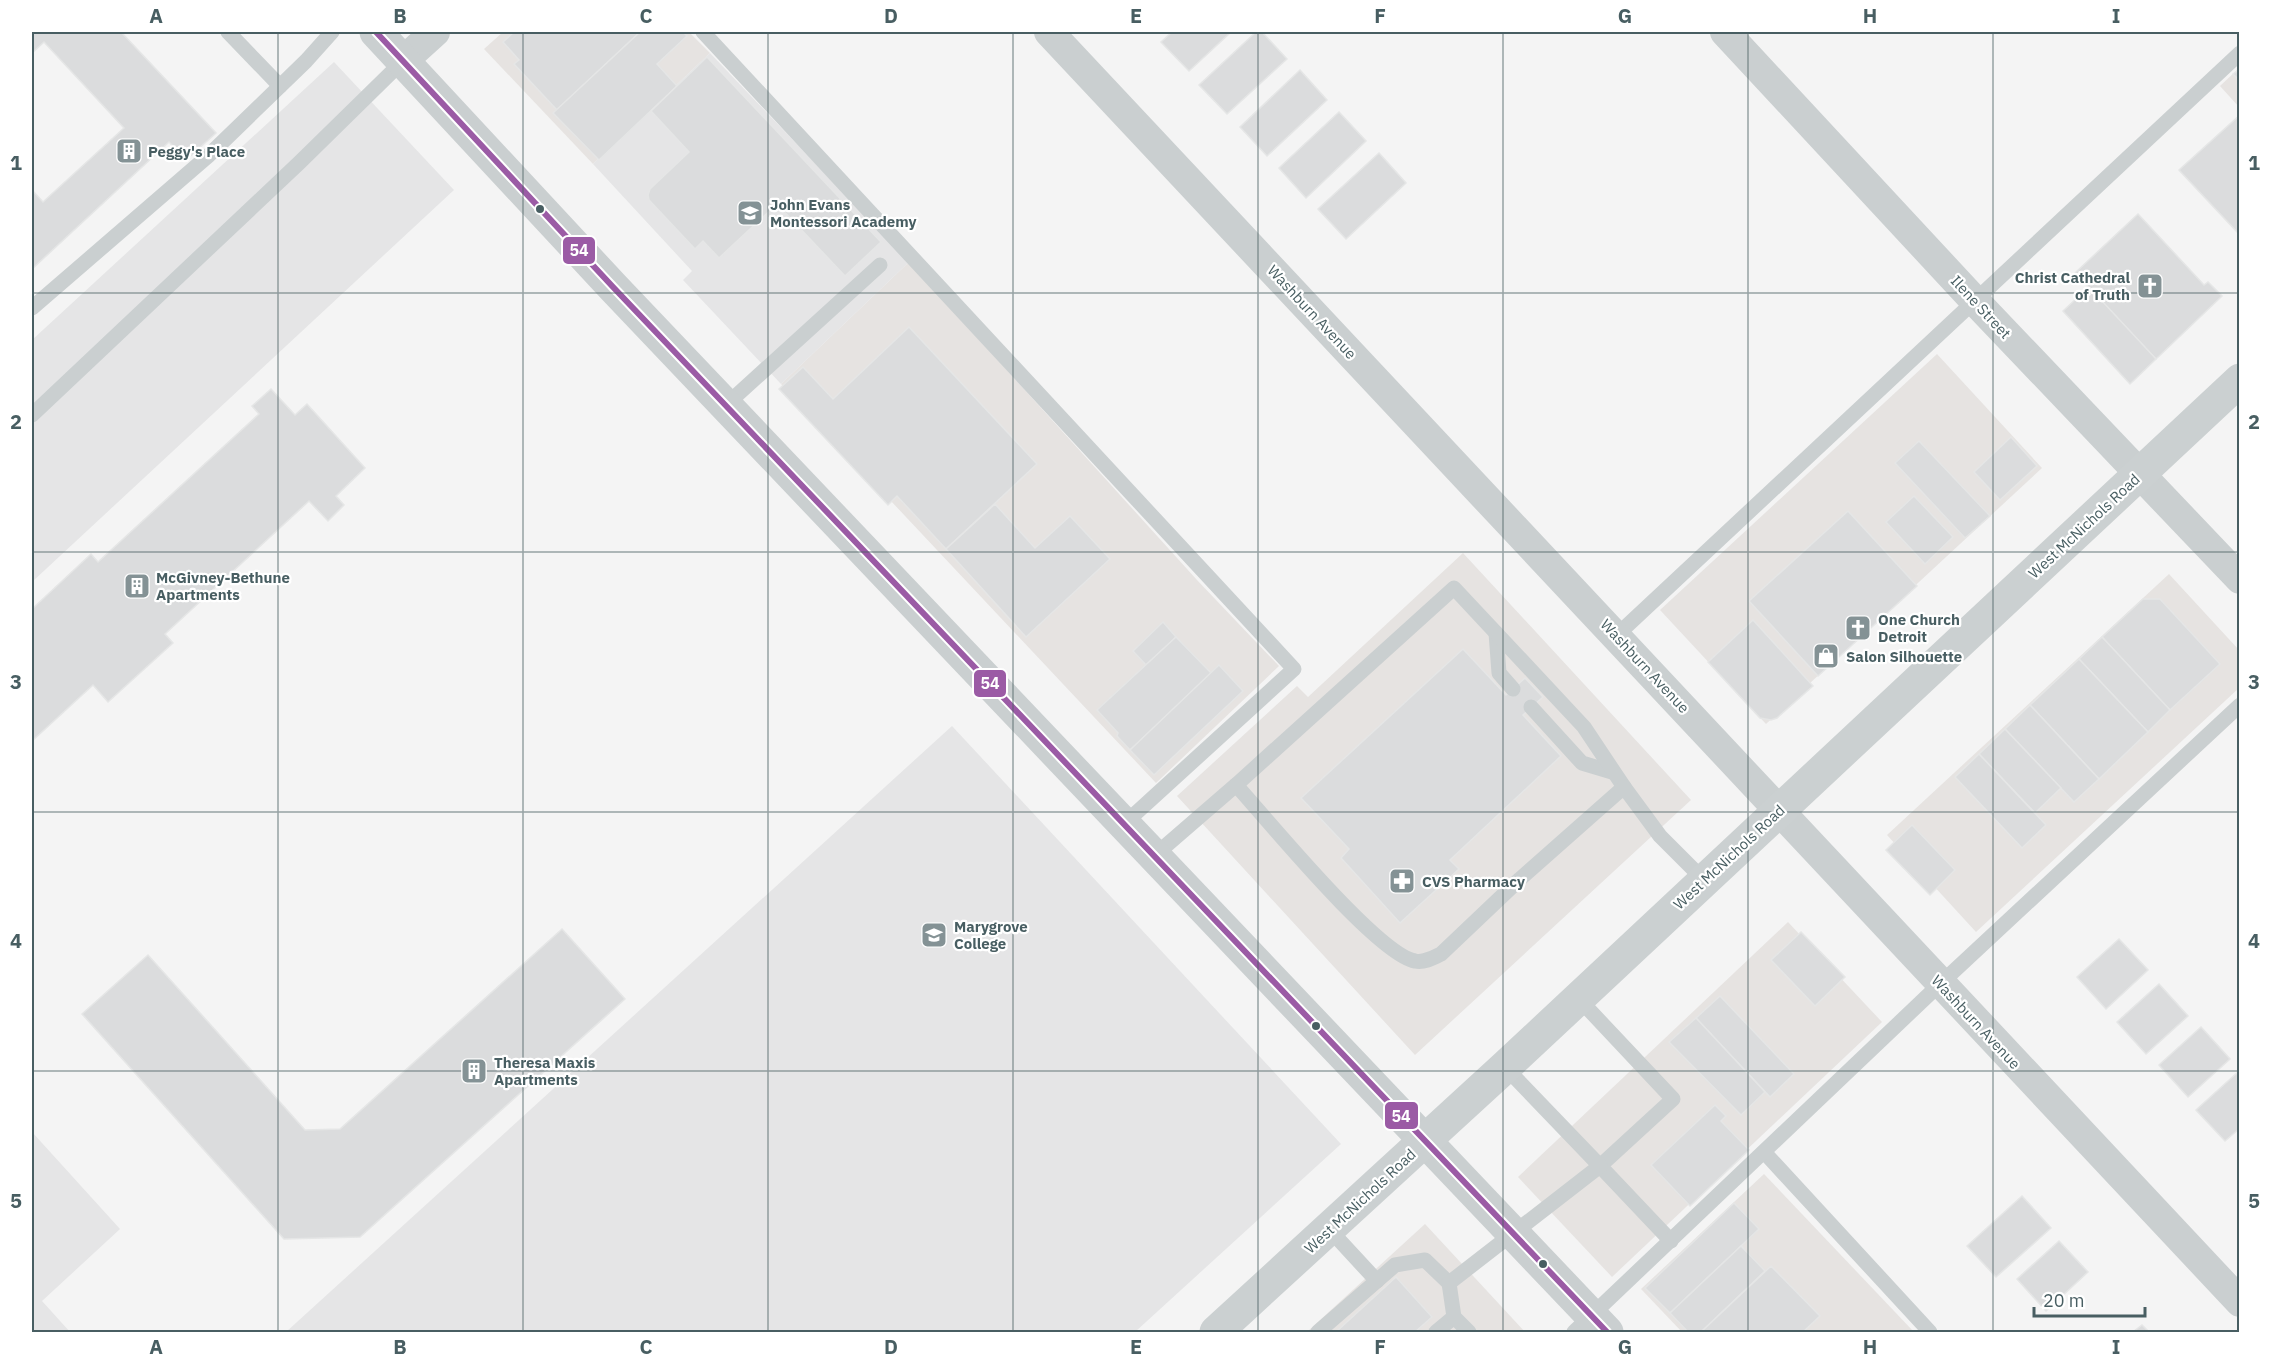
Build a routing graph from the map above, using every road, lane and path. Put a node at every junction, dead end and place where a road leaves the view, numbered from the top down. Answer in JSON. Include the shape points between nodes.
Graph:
{"nodes":[{"id":1,"x":228,"y":32,"type":"edge"},
{"id":2,"x":332,"y":32,"type":"edge"},
{"id":3,"x":376,"y":32,"type":"edge"},
{"id":4,"x":435,"y":32,"type":"edge"},
{"id":5,"x":703,"y":32,"type":"edge"},
{"id":6,"x":1049,"y":32,"type":"edge"},
{"id":7,"x":1725,"y":32,"type":"edge"},
{"id":8,"x":2240,"y":53,"type":"edge"},
{"id":9,"x":403,"y":61,"type":"junction"},
{"id":10,"x":280,"y":86,"type":"junction"},
{"id":11,"x":880,"y":265,"type":"dead end"},
{"id":12,"x":1974,"y":300,"type":"junction"},
{"id":13,"x":32,"y":308,"type":"edge"},
{"id":14,"x":2240,"y":380,"type":"edge"},
{"id":15,"x":726,"y":405,"type":"junction"},
{"id":16,"x":32,"y":415,"type":"edge"},
{"id":17,"x":2139,"y":475,"type":"junction"},
{"id":18,"x":2240,"y":579,"type":"edge"},
{"id":19,"x":1496,"y":633,"type":"junction"},
{"id":20,"x":1616,"y":636,"type":"junction"},
{"id":21,"x":1513,"y":689,"type":"dead end"},
{"id":22,"x":2240,"y":705,"type":"edge"},
{"id":23,"x":1531,"y":708,"type":"dead end"},
{"id":24,"x":1612,"y":772,"type":"junction"},
{"id":25,"x":1236,"y":784,"type":"junction"},
{"id":26,"x":1624,"y":787,"type":"junction"},
{"id":27,"x":1779,"y":810,"type":"junction"},
{"id":28,"x":1124,"y":824,"type":"junction"},
{"id":29,"x":1154,"y":856,"type":"junction"},
{"id":30,"x":1704,"y":880,"type":"junction"},
{"id":31,"x":1940,"y":984,"type":"junction"},
{"id":32,"x":1578,"y":998,"type":"junction"},
{"id":33,"x":1505,"y":1067,"type":"junction"},
{"id":34,"x":1425,"y":1141,"type":"junction"},
{"id":35,"x":1764,"y":1152,"type":"junction"},
{"id":36,"x":1600,"y":1166,"type":"junction"},
{"id":37,"x":1329,"y":1229,"type":"junction"},
{"id":38,"x":1514,"y":1234,"type":"junction"},
{"id":39,"x":1671,"y":1242,"type":"junction"},
{"id":40,"x":1449,"y":1282,"type":"junction"},
{"id":41,"x":1375,"y":1287,"type":"junction"},
{"id":42,"x":2240,"y":1302,"type":"edge"},
{"id":43,"x":1454,"y":1317,"type":"junction"},
{"id":44,"x":1591,"y":1327,"type":"edge"},
{"id":45,"x":1216,"y":1332,"type":"edge"},
{"id":46,"x":1318,"y":1332,"type":"edge"},
{"id":47,"x":1436,"y":1332,"type":"edge"},
{"id":48,"x":1469,"y":1332,"type":"edge"},
{"id":49,"x":1930,"y":1332,"type":"edge"}],
"edges":[{"from":1,"to":10,"type":"lane"},
{"from":2,"to":10,"type":"lane"},
{"from":3,"to":9,"type":"street"},
{"from":4,"to":9,"type":"street"},
{"from":5,"to":28,"type":"lane","via":[[1293,669]]},
{"from":6,"to":20,"type":"street","name":"Washburn Avenue"},
{"from":7,"to":12,"type":"street","name":"Ilene Street"},
{"from":8,"to":12,"type":"lane"},
{"from":9,"to":15,"type":"street"},
{"from":9,"to":16,"type":"lane"},
{"from":10,"to":13,"type":"lane","via":[[208,156]]},
{"from":11,"to":15,"type":"lane"},
{"from":12,"to":17,"type":"street","name":"Ilene Street"},
{"from":12,"to":20,"type":"lane"},
{"from":14,"to":17,"type":"main road","name":"West McNichols Road"},
{"from":15,"to":28,"type":"street"},
{"from":17,"to":18,"type":"street","name":"Ilene Street"},
{"from":17,"to":27,"type":"main road","name":"West McNichols Road"},
{"from":19,"to":21,"type":"lane","via":[[1499,673]]},
{"from":19,"to":24,"type":"lane","via":[[1584,728]]},
{"from":19,"to":25,"type":"lane","via":[[1454,588]]},
{"from":20,"to":27,"type":"street","name":"Washburn Avenue"},
{"from":22,"to":31,"type":"lane"},
{"from":23,"to":24,"type":"lane","via":[[1582,763]]},
{"from":24,"to":26,"type":"lane"},
{"from":25,"to":26,"type":"lane","via":[[1355,917],[1394,950],[1415,961],[1441,954]]},
{"from":25,"to":29,"type":"lane"},
{"from":26,"to":30,"type":"lane","via":[[1660,836]]},
{"from":27,"to":30,"type":"main road","name":"West McNichols Road"},
{"from":27,"to":31,"type":"street","name":"Washburn Avenue"},
{"from":28,"to":29,"type":"street"},
{"from":29,"to":34,"type":"street"},
{"from":30,"to":32,"type":"main road","name":"West McNichols Road"},
{"from":31,"to":35,"type":"lane"},
{"from":31,"to":42,"type":"street","name":"Washburn Avenue"},
{"from":32,"to":33,"type":"main road","name":"West McNichols Road"},
{"from":32,"to":36,"type":"lane","via":[[1673,1099]]},
{"from":33,"to":34,"type":"main road","name":"West McNichols Road"},
{"from":33,"to":36,"type":"lane"},
{"from":34,"to":37,"type":"main road","name":"West McNichols Road"},
{"from":34,"to":38,"type":"street"},
{"from":35,"to":39,"type":"lane"},
{"from":35,"to":49,"type":"lane"},
{"from":36,"to":38,"type":"lane"},
{"from":36,"to":39,"type":"lane"},
{"from":37,"to":41,"type":"lane"},
{"from":37,"to":45,"type":"main road","name":"West McNichols Road"},
{"from":38,"to":40,"type":"lane"},
{"from":38,"to":44,"type":"street"},
{"from":39,"to":44,"type":"lane"},
{"from":40,"to":41,"type":"lane","via":[[1425,1260],[1395,1265]]},
{"from":40,"to":43,"type":"lane"},
{"from":41,"to":46,"type":"lane","via":[[1340,1321]]},
{"from":43,"to":47,"type":"lane"},
{"from":43,"to":48,"type":"lane"}]}
